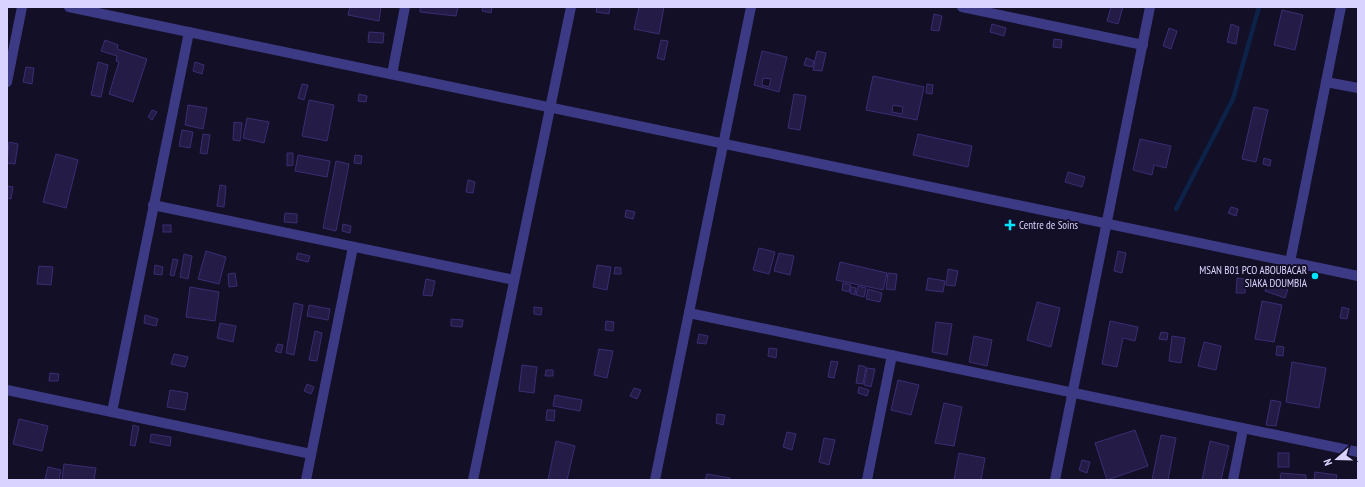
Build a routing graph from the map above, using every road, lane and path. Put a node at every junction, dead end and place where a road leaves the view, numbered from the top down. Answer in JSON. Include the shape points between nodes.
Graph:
{"nodes":[{"id":1,"x":22,"y":7,"type":"edge"},
{"id":2,"x":69,"y":7,"type":"edge"},
{"id":3,"x":405,"y":7,"type":"edge"},
{"id":4,"x":571,"y":7,"type":"edge"},
{"id":5,"x":751,"y":7,"type":"edge"},
{"id":6,"x":962,"y":7,"type":"edge"},
{"id":7,"x":1150,"y":7,"type":"edge"},
{"id":8,"x":1342,"y":7,"type":"edge"},
{"id":9,"x":189,"y":32,"type":"junction"},
{"id":10,"x":1143,"y":44,"type":"junction"},
{"id":11,"x":392,"y":74,"type":"junction"},
{"id":12,"x":7,"y":82,"type":"edge"},
{"id":13,"x":1326,"y":82,"type":"junction"},
{"id":14,"x":1358,"y":88,"type":"edge"},
{"id":15,"x":550,"y":107,"type":"junction"},
{"id":16,"x":723,"y":144,"type":"junction"},
{"id":17,"x":153,"y":205,"type":"junction"},
{"id":18,"x":1107,"y":224,"type":"junction"},
{"id":19,"x":353,"y":247,"type":"junction"},
{"id":20,"x":1290,"y":262,"type":"junction"},
{"id":21,"x":1358,"y":276,"type":"edge"},
{"id":22,"x":514,"y":280,"type":"junction"},
{"id":23,"x":689,"y":313,"type":"junction"},
{"id":24,"x":892,"y":355,"type":"junction"},
{"id":25,"x":7,"y":390,"type":"edge"},
{"id":26,"x":1073,"y":393,"type":"junction"},
{"id":27,"x":112,"y":412,"type":"junction"},
{"id":28,"x":1243,"y":428,"type":"junction"},
{"id":29,"x":1358,"y":452,"type":"edge"},
{"id":30,"x":311,"y":454,"type":"junction"},
{"id":31,"x":306,"y":480,"type":"edge"},
{"id":32,"x":473,"y":480,"type":"edge"},
{"id":33,"x":655,"y":480,"type":"edge"},
{"id":34,"x":867,"y":480,"type":"edge"},
{"id":35,"x":1055,"y":480,"type":"edge"},
{"id":36,"x":1233,"y":480,"type":"edge"}],
"edges":[{"from":1,"to":12,"type":"street"},
{"from":2,"to":9,"type":"street"},
{"from":3,"to":11,"type":"street"},
{"from":4,"to":15,"type":"street"},
{"from":5,"to":16,"type":"street"},
{"from":6,"to":10,"type":"street"},
{"from":7,"to":10,"type":"street"},
{"from":8,"to":13,"type":"street"},
{"from":9,"to":11,"type":"street"},
{"from":9,"to":17,"type":"street"},
{"from":10,"to":18,"type":"street"},
{"from":11,"to":15,"type":"street"},
{"from":13,"to":14,"type":"street"},
{"from":13,"to":20,"type":"street"},
{"from":15,"to":16,"type":"street"},
{"from":15,"to":22,"type":"street"},
{"from":16,"to":18,"type":"street"},
{"from":16,"to":23,"type":"street"},
{"from":17,"to":19,"type":"street"},
{"from":17,"to":27,"type":"street"},
{"from":18,"to":20,"type":"street"},
{"from":18,"to":26,"type":"street"},
{"from":19,"to":22,"type":"street"},
{"from":19,"to":30,"type":"street"},
{"from":20,"to":21,"type":"street"},
{"from":22,"to":32,"type":"street"},
{"from":23,"to":24,"type":"street"},
{"from":23,"to":33,"type":"street"},
{"from":24,"to":26,"type":"street"},
{"from":24,"to":34,"type":"street"},
{"from":25,"to":27,"type":"street"},
{"from":26,"to":28,"type":"street"},
{"from":26,"to":35,"type":"street"},
{"from":27,"to":30,"type":"street"},
{"from":28,"to":29,"type":"street"},
{"from":28,"to":36,"type":"street"},
{"from":30,"to":31,"type":"street"}]}
